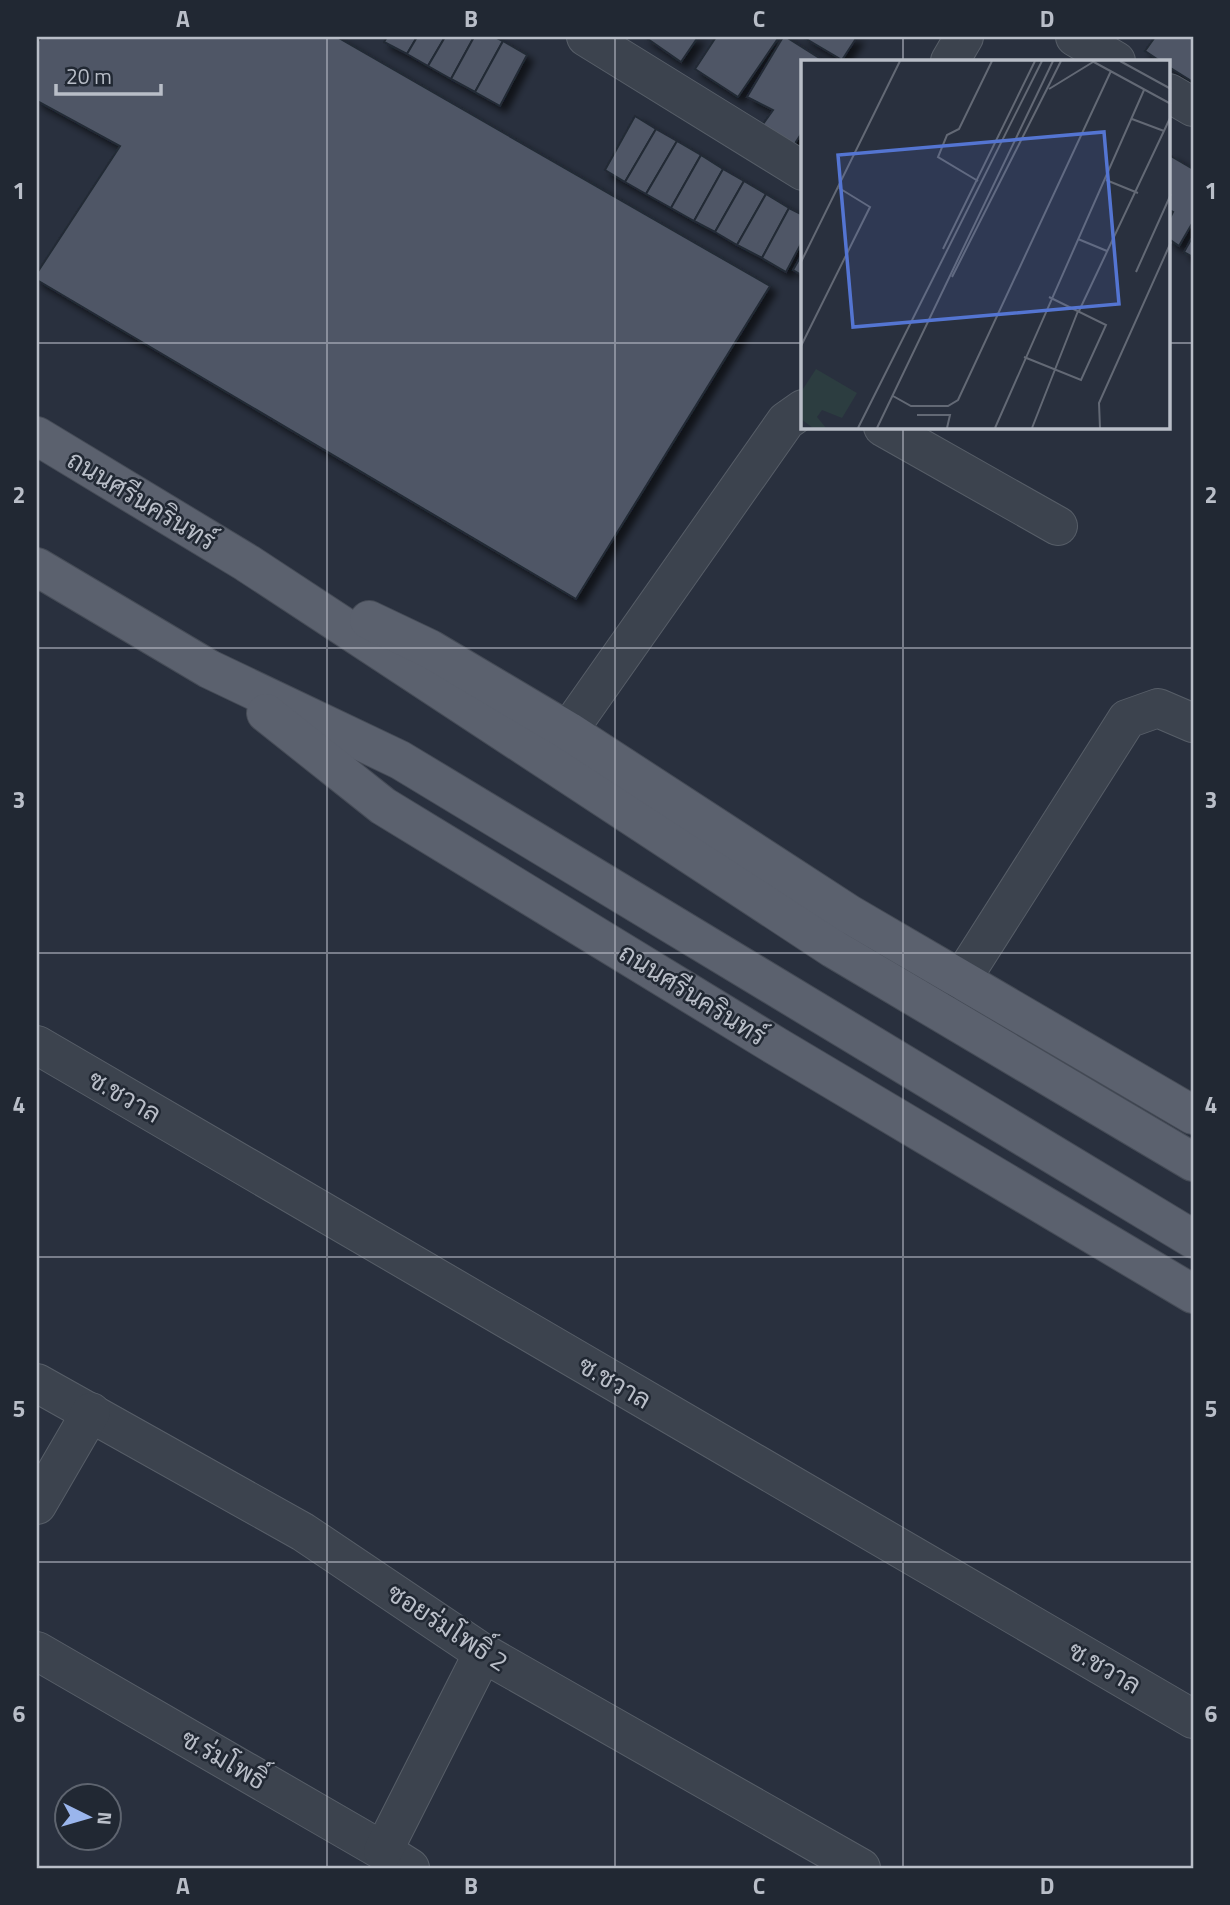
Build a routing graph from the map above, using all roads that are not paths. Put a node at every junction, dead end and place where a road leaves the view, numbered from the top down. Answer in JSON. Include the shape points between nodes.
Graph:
{"nodes":[{"id":1,"x":586,"y":37,"type":"edge"},
{"id":2,"x":964,"y":37,"type":"edge"},
{"id":3,"x":1075,"y":37,"type":"edge"},
{"id":4,"x":951,"y":60,"type":"edge"},
{"id":5,"x":1114,"y":60,"type":"edge"},
{"id":6,"x":1170,"y":94,"type":"edge"},
{"id":7,"x":1193,"y":107,"type":"edge"},
{"id":8,"x":801,"y":170,"type":"edge"},
{"id":9,"x":801,"y":410,"type":"edge"},
{"id":10,"x":887,"y":429,"type":"edge"},
{"id":11,"x":37,"y":436,"type":"edge"},
{"id":12,"x":1058,"y":526,"type":"dead end"},
{"id":13,"x":247,"y":563,"type":"junction"},
{"id":14,"x":37,"y":567,"type":"edge"},
{"id":15,"x":209,"y":669,"type":"junction"},
{"id":16,"x":1193,"y":723,"type":"edge"},
{"id":17,"x":568,"y":730,"type":"junction"},
{"id":18,"x":961,"y":980,"type":"junction"},
{"id":19,"x":37,"y":1045,"type":"edge"},
{"id":20,"x":1193,"y":1115,"type":"edge"},
{"id":21,"x":1193,"y":1162,"type":"edge"},
{"id":22,"x":1193,"y":1239,"type":"edge"},
{"id":23,"x":1193,"y":1294,"type":"edge"},
{"id":24,"x":37,"y":1383,"type":"edge"},
{"id":25,"x":91,"y":1412,"type":"junction"},
{"id":26,"x":37,"y":1505,"type":"edge"},
{"id":27,"x":37,"y":1651,"type":"edge"},
{"id":28,"x":483,"y":1653,"type":"junction"},
{"id":29,"x":1193,"y":1718,"type":"edge"},
{"id":30,"x":396,"y":1860,"type":"edge"},
{"id":31,"x":861,"y":1868,"type":"edge"}],
"edges":[{"from":1,"to":8,"type":"street"},
{"from":2,"to":4,"type":"street"},
{"from":3,"to":5,"type":"street"},
{"from":6,"to":7,"type":"street"},
{"from":9,"to":17,"type":"street","via":[[786,421]]},
{"from":10,"to":12,"type":"street"},
{"from":11,"to":13,"type":"main road","name":"ถนนศรีนครินทร์"},
{"from":13,"to":17,"type":"main road","name":"ถนนศรีนครินทร์","via":[[430,649]]},
{"from":13,"to":21,"type":"main road","name":"ถนนศรีนครินทร์","via":[[834,949]]},
{"from":14,"to":15,"type":"main road","name":"ถนนศรีนครินทร์"},
{"from":15,"to":22,"type":"main road","name":"ถนนศรีนครินทร์","via":[[400,760]]},
{"from":15,"to":23,"type":"main road","name":"ถนนศรีนครินทร์","via":[[383,806]]},
{"from":16,"to":18,"type":"street","via":[[1158,708],[1127,719]]},
{"from":17,"to":18,"type":"main road","name":"ถนนศรีนครินทร์","via":[[849,914]]},
{"from":18,"to":20,"type":"main road","name":"ถนนศรีนครินทร์"},
{"from":19,"to":29,"type":"street","name":"ซ.ชวาล"},
{"from":24,"to":25,"type":"street","name":"ซอยร่มโพธิ์ 2"},
{"from":25,"to":26,"type":"street"},
{"from":25,"to":28,"type":"street","name":"ซอยร่มโพธิ์ 2","via":[[303,1532]]},
{"from":27,"to":30,"type":"street","name":"ซ.ร่มโพธิ์"},
{"from":28,"to":30,"type":"street"},
{"from":28,"to":31,"type":"street","name":"ซอยร่มโพธิ์ 2"}]}
